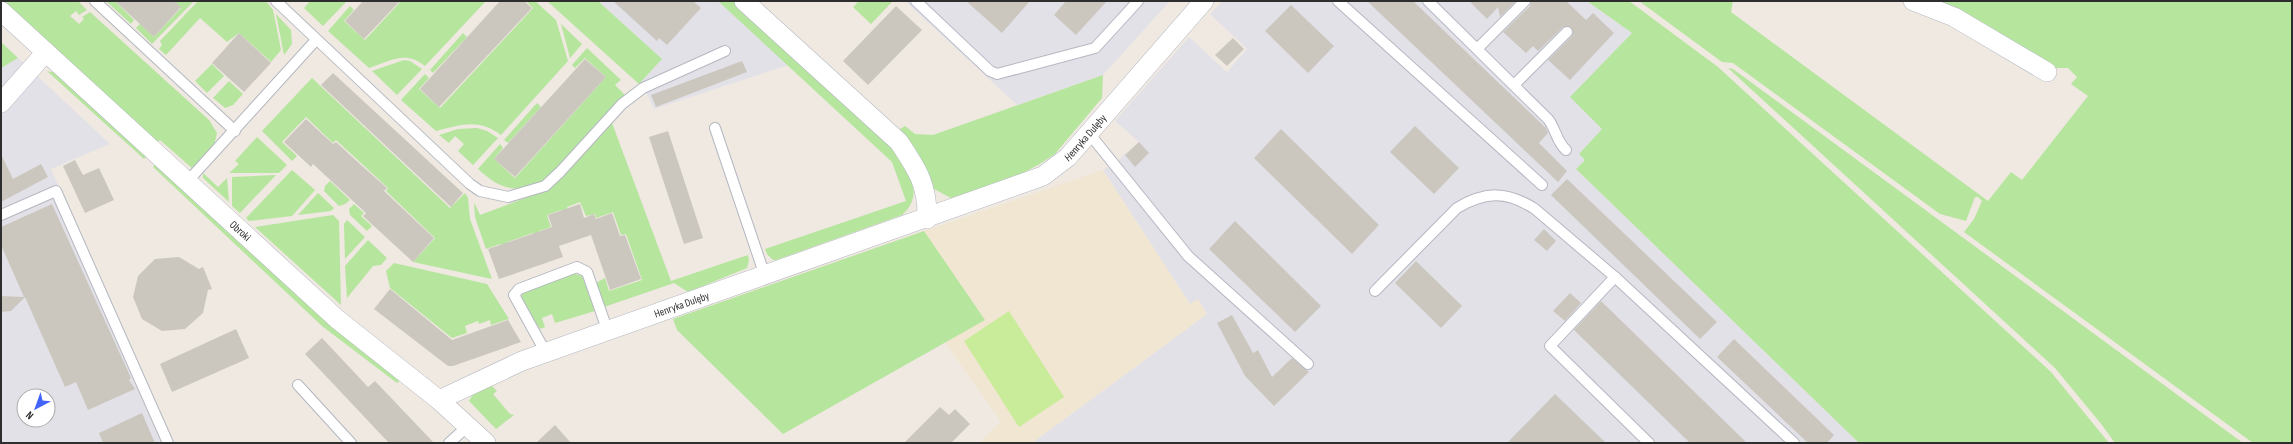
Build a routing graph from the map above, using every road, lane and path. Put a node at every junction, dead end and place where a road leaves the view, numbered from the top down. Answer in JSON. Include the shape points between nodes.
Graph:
{"nodes":[{"id":1,"x":95,"y":1,"type":"edge"},
{"id":2,"x":276,"y":1,"type":"edge"},
{"id":3,"x":744,"y":1,"type":"edge"},
{"id":4,"x":916,"y":1,"type":"edge"},
{"id":5,"x":1138,"y":1,"type":"edge"},
{"id":6,"x":1204,"y":1,"type":"edge"},
{"id":7,"x":1338,"y":1,"type":"edge"},
{"id":8,"x":1428,"y":1,"type":"edge"},
{"id":9,"x":1525,"y":1,"type":"edge"},
{"id":10,"x":1913,"y":1,"type":"edge"},
{"id":11,"x":1,"y":11,"type":"edge"},
{"id":12,"x":1567,"y":32,"type":"dead end"},
{"id":13,"x":316,"y":40,"type":"junction"},
{"id":14,"x":1478,"y":48,"type":"junction"},
{"id":15,"x":725,"y":51,"type":"dead end"},
{"id":16,"x":46,"y":52,"type":"junction"},
{"id":17,"x":2047,"y":72,"type":"dead end"},
{"id":18,"x":1514,"y":85,"type":"junction"},
{"id":19,"x":1,"y":103,"type":"edge"},
{"id":20,"x":715,"y":128,"type":"dead end"},
{"id":21,"x":235,"y":131,"type":"junction"},
{"id":22,"x":1088,"y":132,"type":"junction"},
{"id":23,"x":1566,"y":150,"type":"dead end"},
{"id":24,"x":188,"y":182,"type":"junction"},
{"id":25,"x":1542,"y":185,"type":"dead end"},
{"id":26,"x":1,"y":215,"type":"edge"},
{"id":27,"x":927,"y":219,"type":"junction"},
{"id":28,"x":765,"y":276,"type":"junction"},
{"id":29,"x":1615,"y":277,"type":"junction"},
{"id":30,"x":1375,"y":292,"type":"dead end"},
{"id":31,"x":608,"y":332,"type":"junction"},
{"id":32,"x":546,"y":353,"type":"junction"},
{"id":33,"x":1308,"y":364,"type":"dead end"},
{"id":34,"x":298,"y":385,"type":"dead end"},
{"id":35,"x":439,"y":400,"type":"junction"},
{"id":36,"x":468,"y":426,"type":"junction"},
{"id":37,"x":168,"y":443,"type":"edge"},
{"id":38,"x":351,"y":443,"type":"edge"},
{"id":39,"x":449,"y":443,"type":"edge"},
{"id":40,"x":486,"y":443,"type":"edge"},
{"id":41,"x":1649,"y":443,"type":"edge"},
{"id":42,"x":1794,"y":443,"type":"edge"}],
"edges":[{"from":1,"to":21,"type":"lane"},
{"from":2,"to":13,"type":"lane"},
{"from":3,"to":27,"type":"street","via":[[899,142],[916,167],[926,189]]},
{"from":4,"to":5,"type":"lane","via":[[990,71],[997,74],[1095,48]]},
{"from":6,"to":22,"type":"street","name":"Henryka Dulęby"},
{"from":7,"to":25,"type":"lane"},
{"from":8,"to":14,"type":"lane"},
{"from":9,"to":14,"type":"lane"},
{"from":10,"to":17,"type":"street","via":[[1954,17]]},
{"from":11,"to":16,"type":"street","name":"Obroki"},
{"from":12,"to":18,"type":"lane"},
{"from":13,"to":15,"type":"lane","via":[[470,184],[480,191],[508,197],[545,186],[622,104],[643,88]]},
{"from":13,"to":21,"type":"lane"},
{"from":14,"to":18,"type":"lane"},
{"from":16,"to":19,"type":"street"},
{"from":16,"to":24,"type":"street","name":"Obroki"},
{"from":18,"to":23,"type":"lane","via":[[1554,126],[1558,142]]},
{"from":20,"to":28,"type":"lane"},
{"from":21,"to":24,"type":"lane"},
{"from":22,"to":27,"type":"street","name":"Henryka Dulęby","via":[[1068,157],[1043,176]]},
{"from":22,"to":33,"type":"lane","via":[[1188,256]]},
{"from":24,"to":35,"type":"street","name":"Obroki","via":[[337,319]]},
{"from":26,"to":37,"type":"lane","via":[[56,191]]},
{"from":27,"to":28,"type":"street","name":"Henryka Dulęby"},
{"from":28,"to":31,"type":"street","name":"Henryka Dulęby"},
{"from":29,"to":30,"type":"lane","via":[[1526,203],[1505,196],[1489,195],[1473,198],[1457,208]]},
{"from":29,"to":41,"type":"lane","via":[[1550,346]]},
{"from":29,"to":42,"type":"lane"},
{"from":31,"to":32,"type":"street","name":"Henryka Dulęby"},
{"from":31,"to":32,"type":"lane","via":[[587,272],[577,267],[519,289],[514,295]]},
{"from":32,"to":35,"type":"street","name":"Henryka Dulęby","via":[[504,369]]},
{"from":34,"to":38,"type":"lane"},
{"from":35,"to":36,"type":"street","name":"Obroki"},
{"from":36,"to":39,"type":"lane"},
{"from":36,"to":40,"type":"street","name":"Obroki"}]}
